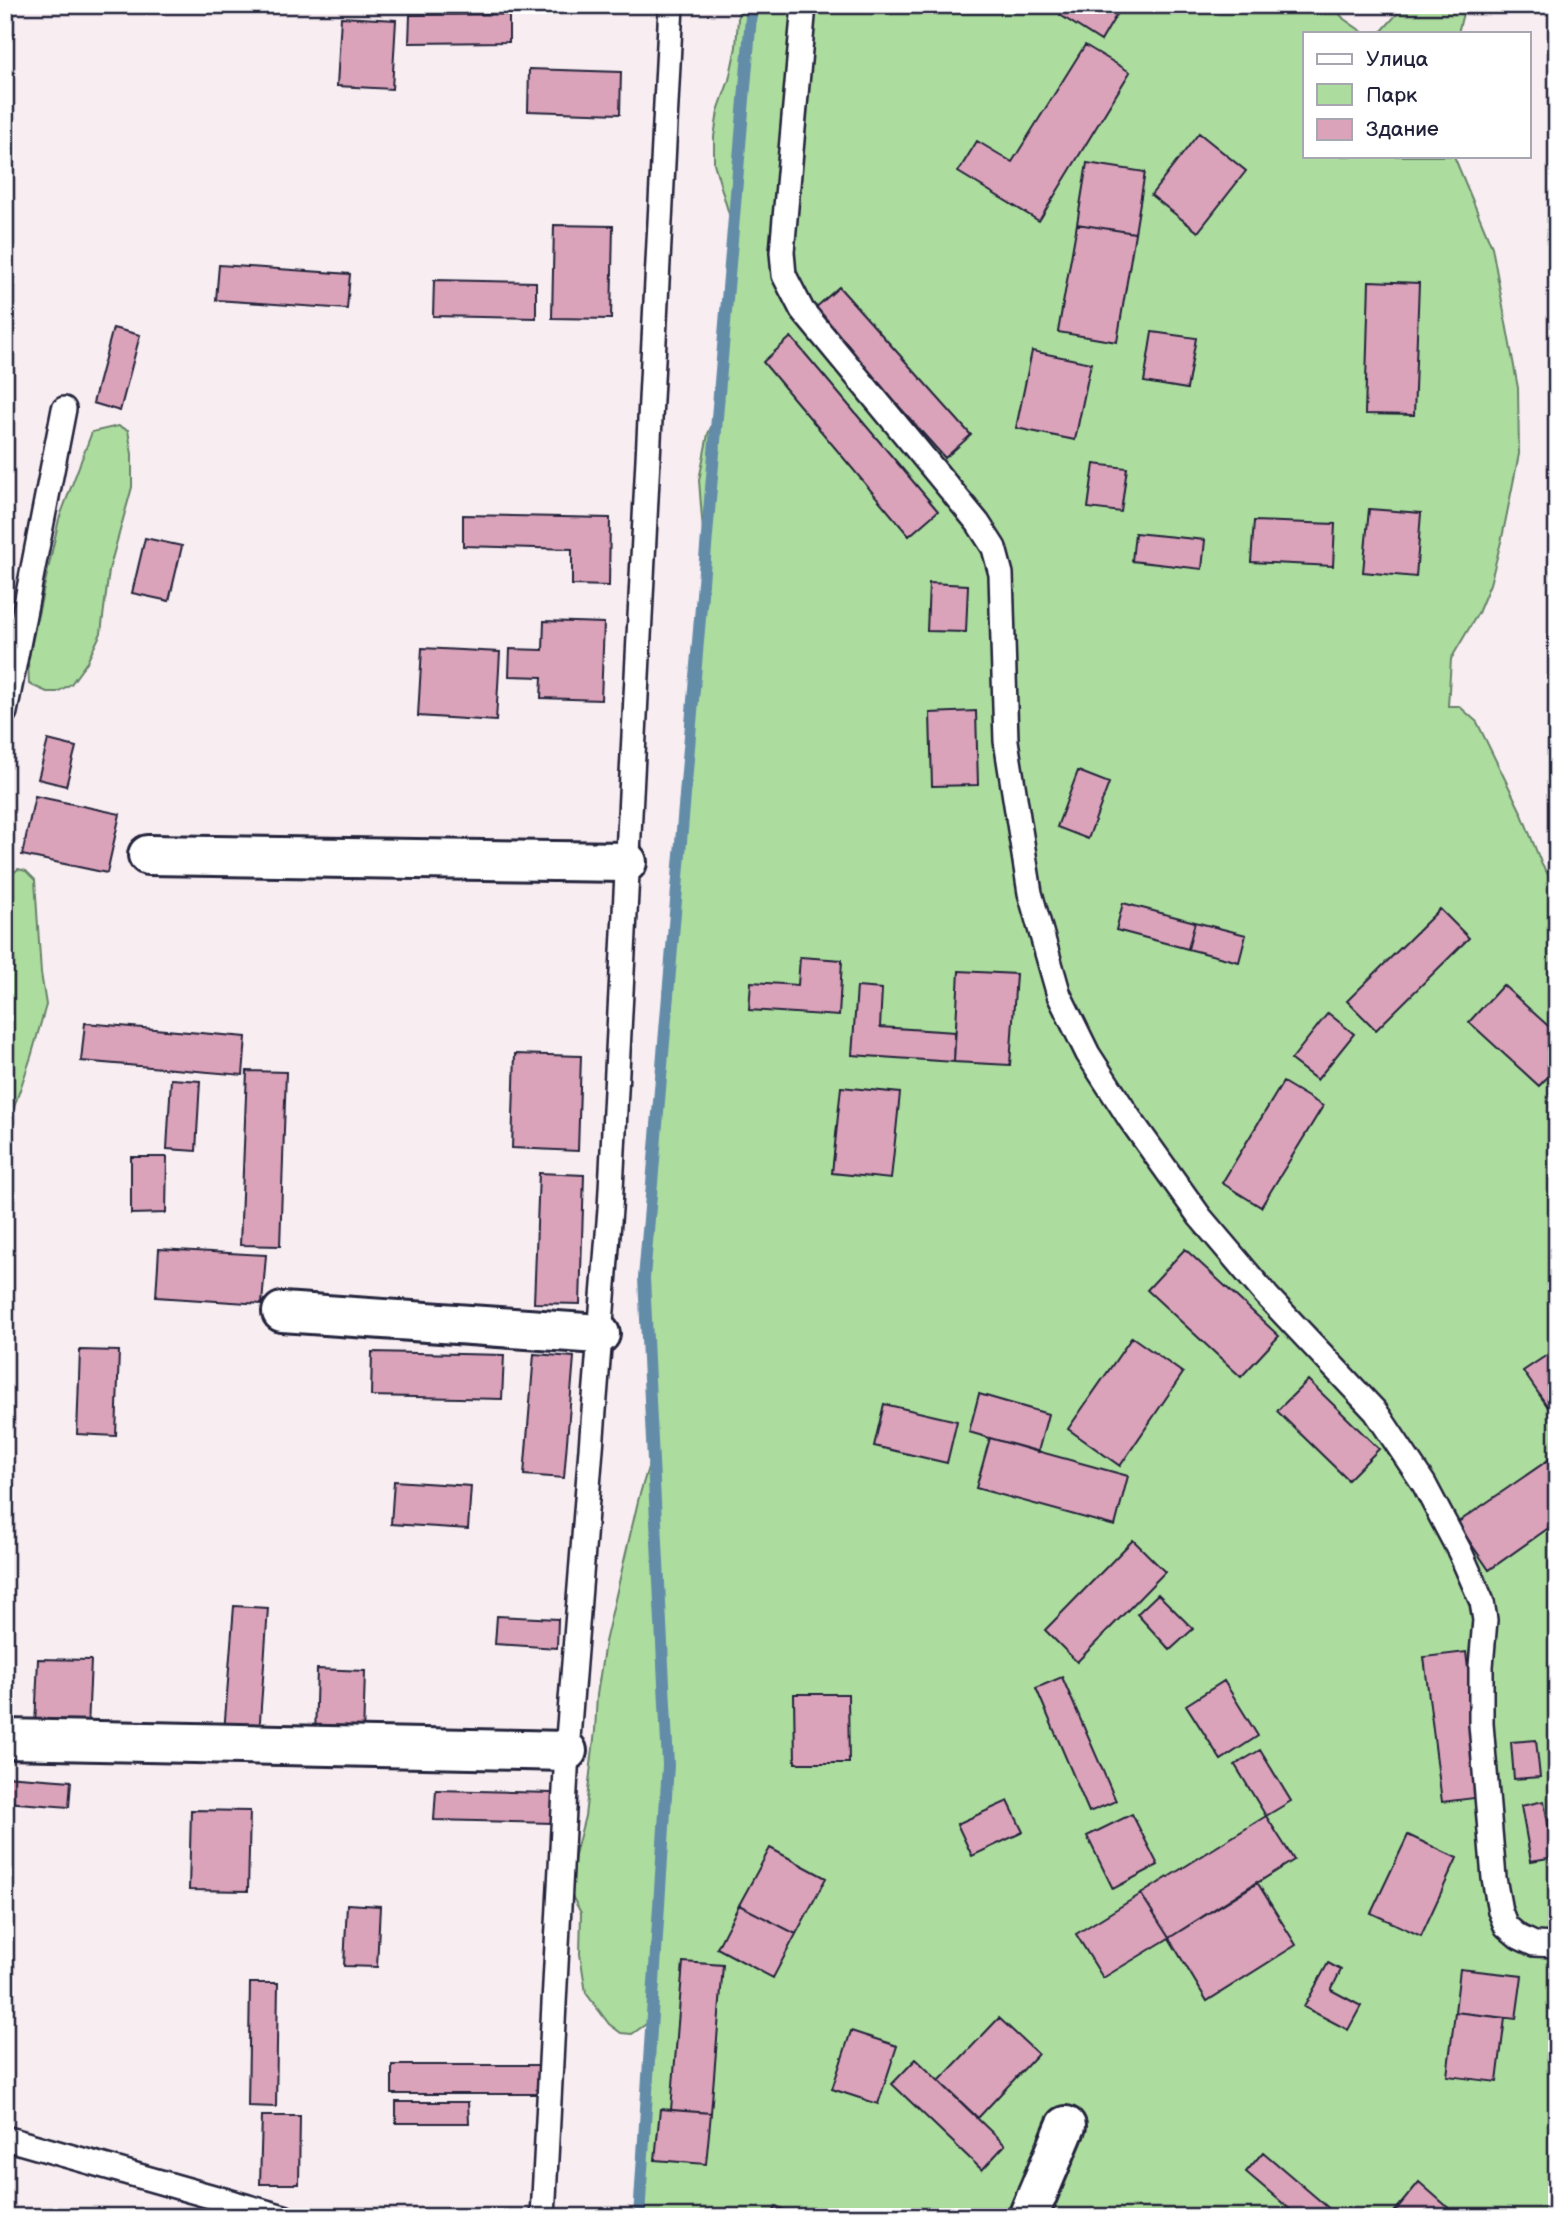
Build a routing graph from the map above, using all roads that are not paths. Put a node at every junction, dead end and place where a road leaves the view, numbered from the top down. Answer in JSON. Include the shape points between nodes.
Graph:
{"nodes":[{"id":1,"x":671,"y":5,"type":"edge"},
{"id":2,"x":804,"y":5,"type":"edge"},
{"id":3,"x":64,"y":409,"type":"dead end"},
{"id":4,"x":5,"y":712,"type":"edge"},
{"id":5,"x":148,"y":855,"type":"dead end"},
{"id":6,"x":627,"y":862,"type":"junction"},
{"id":7,"x":282,"y":1312,"type":"dead end"},
{"id":8,"x":600,"y":1334,"type":"junction"},
{"id":9,"x":5,"y":1740,"type":"edge"},
{"id":10,"x":567,"y":1751,"type":"junction"},
{"id":11,"x":1557,"y":1945,"type":"edge"},
{"id":12,"x":1066,"y":2126,"type":"dead end"},
{"id":13,"x":5,"y":2138,"type":"edge"},
{"id":14,"x":284,"y":2217,"type":"edge"},
{"id":15,"x":543,"y":2217,"type":"edge"},
{"id":16,"x":1028,"y":2217,"type":"edge"}],
"edges":[{"from":1,"to":6,"type":"lane"},
{"from":2,"to":11,"type":"lane","via":[[783,275],[802,310],[994,548],[1001,574],[1006,741],[1030,893],[1059,995],[1088,1054],[1200,1217],[1376,1412],[1448,1529],[1482,1602],[1485,1620],[1481,1724],[1500,1911],[1506,1926],[1518,1937],[1534,1944]]},
{"from":3,"to":4,"type":"lane"},
{"from":5,"to":6,"type":"street"},
{"from":6,"to":8,"type":"lane"},
{"from":7,"to":8,"type":"street"},
{"from":8,"to":10,"type":"lane"},
{"from":9,"to":10,"type":"street"},
{"from":10,"to":15,"type":"lane"},
{"from":12,"to":16,"type":"street"},
{"from":13,"to":14,"type":"lane"}]}
